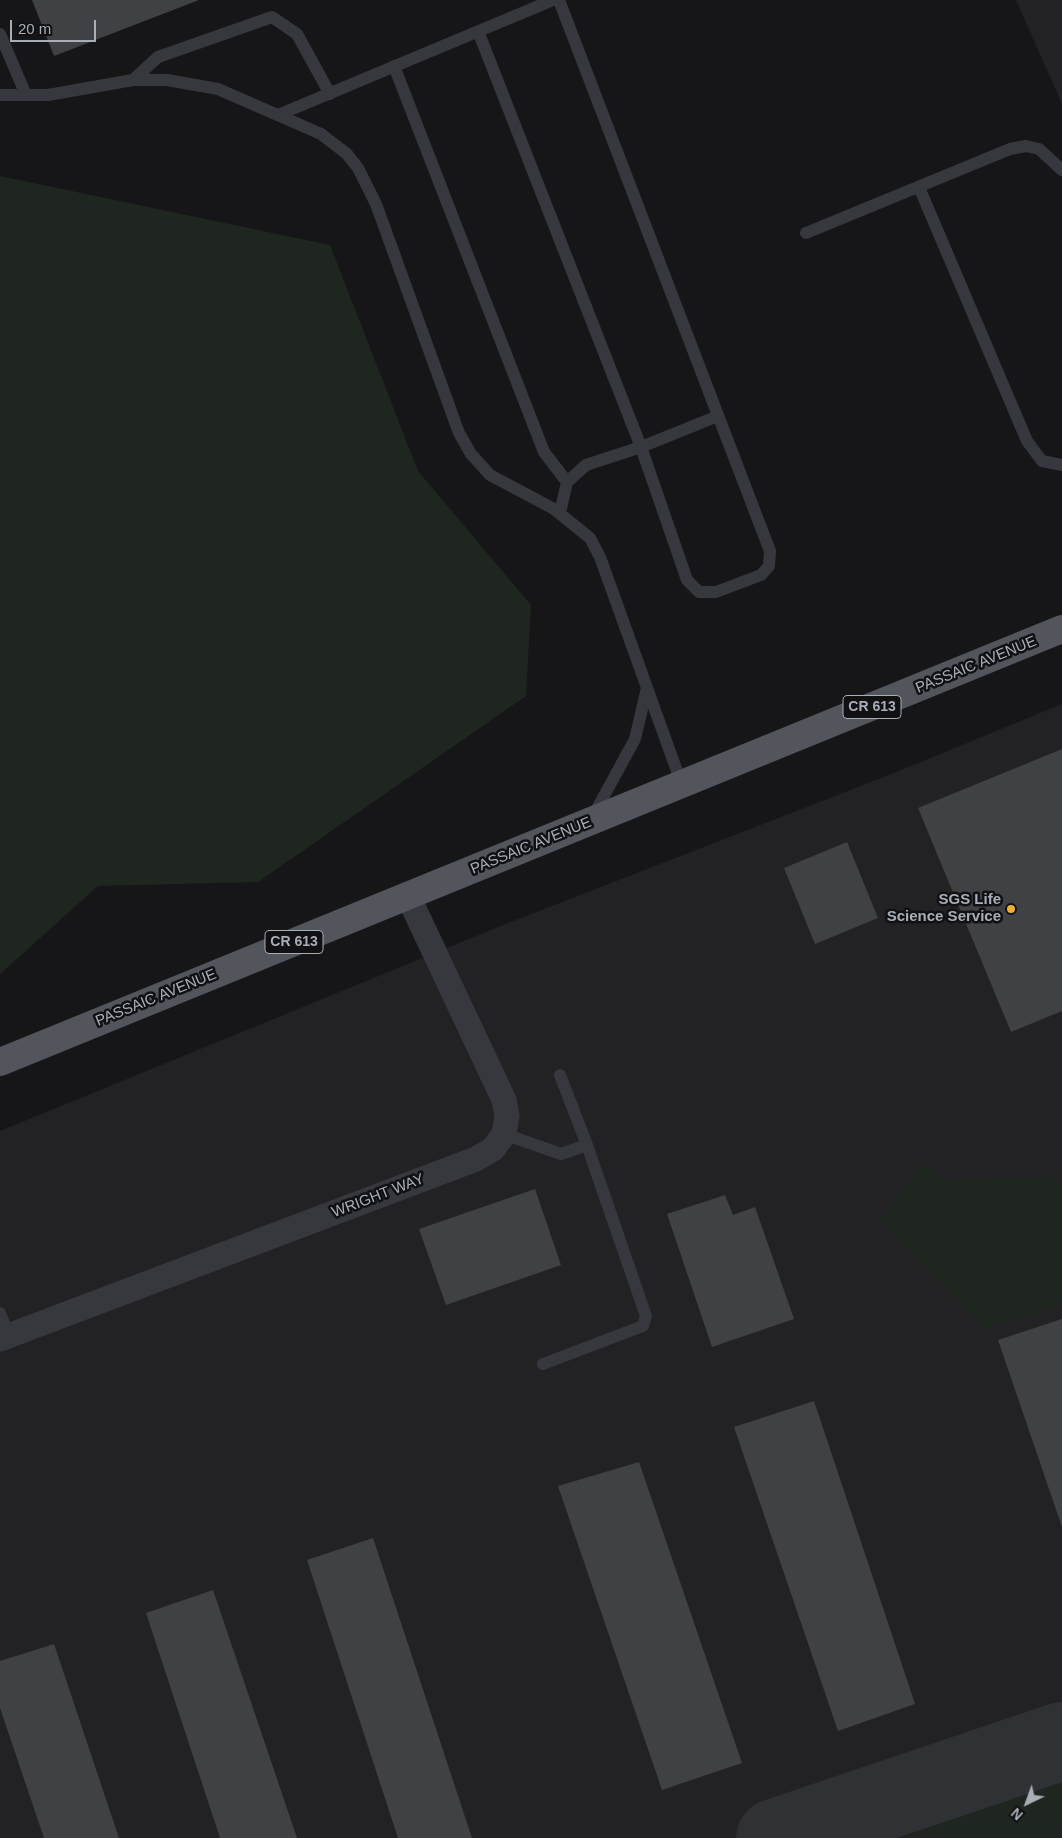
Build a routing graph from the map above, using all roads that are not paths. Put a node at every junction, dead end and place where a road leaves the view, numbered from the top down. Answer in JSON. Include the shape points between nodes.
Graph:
{"nodes":[{"id":1,"x":553,"y":0,"type":"edge"},
{"id":2,"x":559,"y":0,"type":"edge"},
{"id":3,"x":478,"y":32,"type":"junction"},
{"id":4,"x":0,"y":34,"type":"edge"},
{"id":5,"x":394,"y":66,"type":"junction"},
{"id":6,"x":133,"y":80,"type":"junction"},
{"id":7,"x":330,"y":94,"type":"junction"},
{"id":8,"x":0,"y":95,"type":"edge"},
{"id":9,"x":26,"y":95,"type":"junction"},
{"id":10,"x":278,"y":115,"type":"junction"},
{"id":11,"x":1062,"y":170,"type":"edge"},
{"id":12,"x":919,"y":187,"type":"junction"},
{"id":13,"x":806,"y":233,"type":"dead end"},
{"id":14,"x":718,"y":416,"type":"junction"},
{"id":15,"x":641,"y":447,"type":"junction"},
{"id":16,"x":1062,"y":465,"type":"edge"},
{"id":17,"x":568,"y":482,"type":"junction"},
{"id":18,"x":560,"y":513,"type":"junction"},
{"id":19,"x":1062,"y":629,"type":"edge"},
{"id":20,"x":647,"y":688,"type":"junction"},
{"id":21,"x":682,"y":785,"type":"junction"},
{"id":22,"x":589,"y":823,"type":"junction"},
{"id":23,"x":408,"y":896,"type":"junction"},
{"id":24,"x":0,"y":1062,"type":"edge"},
{"id":25,"x":560,"y":1075,"type":"dead end"},
{"id":26,"x":504,"y":1134,"type":"junction"},
{"id":27,"x":587,"y":1146,"type":"junction"},
{"id":28,"x":3,"y":1329,"type":"edge"},
{"id":29,"x":543,"y":1364,"type":"dead end"}],
"edges":[{"from":1,"to":3,"type":"lane"},
{"from":2,"to":14,"type":"lane"},
{"from":3,"to":5,"type":"lane"},
{"from":3,"to":15,"type":"lane"},
{"from":4,"to":9,"type":"lane"},
{"from":5,"to":7,"type":"lane"},
{"from":5,"to":17,"type":"lane","via":[[544,452]]},
{"from":6,"to":7,"type":"lane","via":[[158,57],[272,17],[298,34]]},
{"from":6,"to":9,"type":"lane","via":[[48,95]]},
{"from":6,"to":10,"type":"lane","via":[[168,80],[218,88]]},
{"from":7,"to":10,"type":"lane"},
{"from":8,"to":9,"type":"lane"},
{"from":10,"to":18,"type":"lane","via":[[321,134],[347,154],[358,168],[376,204],[459,433],[471,454],[490,475]]},
{"from":11,"to":12,"type":"lane","via":[[1039,149],[1026,146],[1010,149]]},
{"from":12,"to":13,"type":"lane"},
{"from":12,"to":16,"type":"lane","via":[[1027,441],[1042,461]]},
{"from":14,"to":15,"type":"lane"},
{"from":14,"to":15,"type":"lane","via":[[770,551],[770,566],[761,575],[716,592],[699,592],[687,580]]},
{"from":15,"to":17,"type":"lane","via":[[586,465]]},
{"from":17,"to":18,"type":"lane"},
{"from":18,"to":20,"type":"lane","via":[[590,538],[600,557]]},
{"from":19,"to":21,"type":"main road","name":"PASSAIC AVENUE","number":"CR 613"},
{"from":20,"to":21,"type":"lane"},
{"from":20,"to":22,"type":"lane","via":[[635,739]]},
{"from":21,"to":22,"type":"main road","name":"PASSAIC AVENUE","number":"CR 613"},
{"from":22,"to":23,"type":"main road","name":"PASSAIC AVENUE","number":"CR 613"},
{"from":23,"to":24,"type":"main road","name":"PASSAIC AVENUE","number":"CR 613"},
{"from":23,"to":26,"type":"street","via":[[504,1100],[507,1116]]},
{"from":25,"to":27,"type":"lane"},
{"from":26,"to":27,"type":"lane","via":[[561,1154]]},
{"from":26,"to":28,"type":"street","name":"WRIGHT WAY","via":[[493,1149],[476,1159]]},
{"from":27,"to":29,"type":"lane","via":[[646,1316],[643,1326]]}]}
